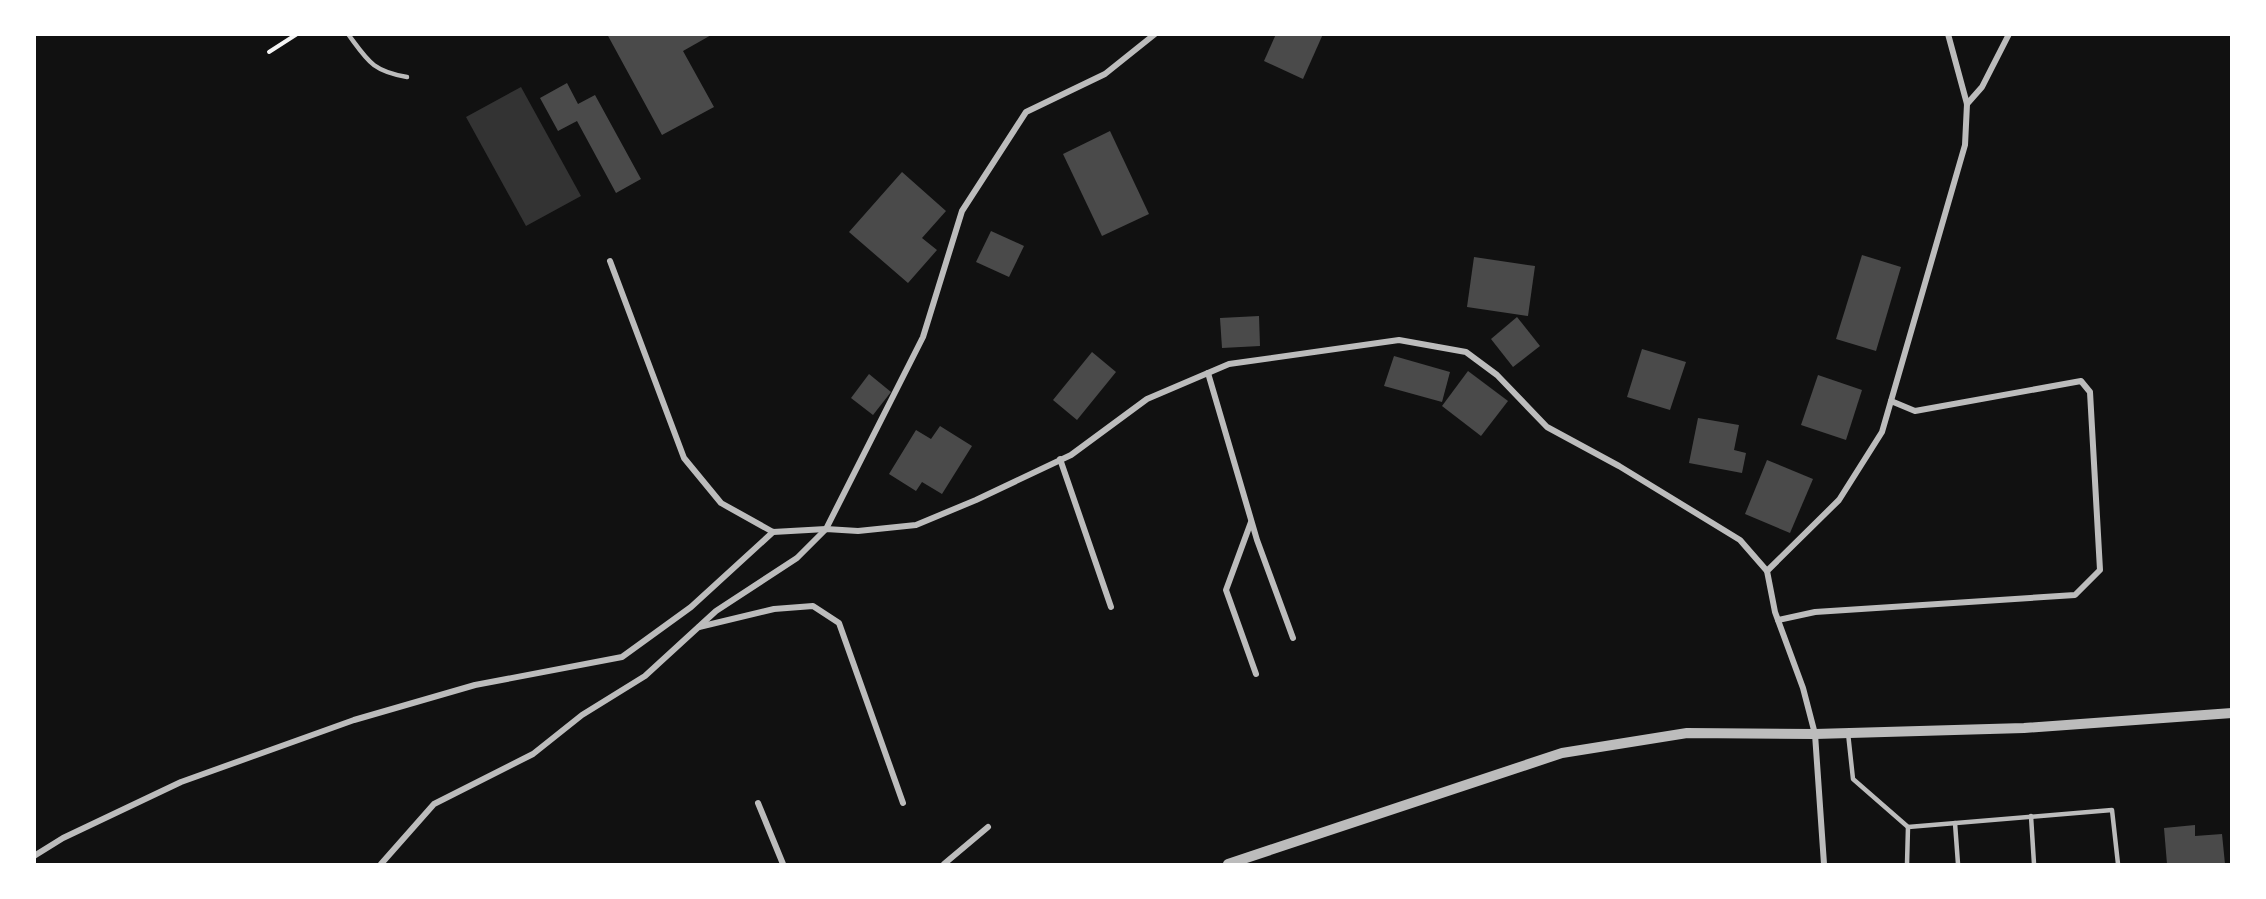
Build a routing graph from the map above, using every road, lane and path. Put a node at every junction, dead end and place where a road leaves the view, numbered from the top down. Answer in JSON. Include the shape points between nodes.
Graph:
{"nodes":[{"id":1,"x":297,"y":34,"type":"edge"},
{"id":2,"x":348,"y":34,"type":"edge"},
{"id":3,"x":1155,"y":34,"type":"edge"},
{"id":4,"x":1948,"y":34,"type":"edge"},
{"id":5,"x":2009,"y":34,"type":"edge"},
{"id":6,"x":269,"y":52,"type":"dead end"},
{"id":7,"x":407,"y":76,"type":"dead end"},
{"id":8,"x":1967,"y":104,"type":"junction"},
{"id":9,"x":610,"y":261,"type":"dead end"},
{"id":10,"x":1208,"y":373,"type":"junction"},
{"id":11,"x":1891,"y":401,"type":"junction"},
{"id":12,"x":1060,"y":459,"type":"junction"},
{"id":13,"x":1252,"y":522,"type":"junction"},
{"id":14,"x":826,"y":529,"type":"junction"},
{"id":15,"x":774,"y":532,"type":"junction"},
{"id":16,"x":1767,"y":571,"type":"junction"},
{"id":17,"x":1111,"y":607,"type":"dead end"},
{"id":18,"x":1778,"y":620,"type":"junction"},
{"id":19,"x":698,"y":627,"type":"junction"},
{"id":20,"x":1293,"y":638,"type":"dead end"},
{"id":21,"x":1256,"y":674,"type":"dead end"},
{"id":22,"x":2232,"y":713,"type":"edge"},
{"id":23,"x":1848,"y":733,"type":"junction"},
{"id":24,"x":1815,"y":734,"type":"junction"},
{"id":25,"x":758,"y":803,"type":"dead end"},
{"id":26,"x":903,"y":803,"type":"dead end"},
{"id":27,"x":2031,"y":816,"type":"junction"},
{"id":28,"x":1955,"y":823,"type":"junction"},
{"id":29,"x":988,"y":827,"type":"dead end"},
{"id":30,"x":1908,"y":827,"type":"junction"},
{"id":31,"x":34,"y":856,"type":"edge"},
{"id":32,"x":381,"y":864,"type":"edge"},
{"id":33,"x":783,"y":864,"type":"edge"},
{"id":34,"x":944,"y":864,"type":"edge"},
{"id":35,"x":1228,"y":864,"type":"edge"},
{"id":36,"x":1824,"y":864,"type":"edge"},
{"id":37,"x":1907,"y":864,"type":"edge"},
{"id":38,"x":1958,"y":864,"type":"edge"},
{"id":39,"x":2034,"y":864,"type":"edge"},
{"id":40,"x":2118,"y":864,"type":"edge"}],
"edges":[{"from":1,"to":6,"type":"path"},
{"from":2,"to":7,"type":"lane","via":[[370,64],[390,74]]},
{"from":3,"to":14,"type":"street","via":[[1105,74],[1026,112],[962,211],[923,337]]},
{"from":4,"to":8,"type":"street"},
{"from":5,"to":8,"type":"street","via":[[1982,87]]},
{"from":8,"to":11,"type":"street","via":[[1965,145]]},
{"from":9,"to":15,"type":"street","via":[[684,458],[721,503]]},
{"from":10,"to":12,"type":"street","via":[[1147,399]]},
{"from":10,"to":13,"type":"street"},
{"from":10,"to":16,"type":"street","via":[[1229,364],[1399,340],[1466,352],[1497,375],[1546,428],[1619,466],[1740,540]]},
{"from":11,"to":16,"type":"street","via":[[1882,432],[1839,500]]},
{"from":11,"to":18,"type":"street","via":[[1915,411],[2081,381],[2090,392],[2100,570],[2075,595],[1815,612]]},
{"from":12,"to":14,"type":"street","via":[[916,525],[858,531]]},
{"from":12,"to":17,"type":"street"},
{"from":13,"to":20,"type":"street"},
{"from":13,"to":21,"type":"street","via":[[1226,590]]},
{"from":14,"to":15,"type":"street"},
{"from":14,"to":19,"type":"street","via":[[797,558]]},
{"from":15,"to":31,"type":"street","via":[[691,607],[622,657],[475,685],[354,720],[181,782],[63,838]]},
{"from":16,"to":18,"type":"street"},
{"from":18,"to":24,"type":"street"},
{"from":19,"to":26,"type":"street","via":[[774,609],[813,606],[839,622]]},
{"from":19,"to":32,"type":"street","via":[[645,676],[582,714],[533,754],[434,804]]},
{"from":22,"to":23,"type":"street","via":[[2024,728]]},
{"from":23,"to":24,"type":"street"},
{"from":23,"to":30,"type":"lane","via":[[1853,779]]},
{"from":24,"to":35,"type":"street","via":[[1687,733],[1562,753]]},
{"from":24,"to":36,"type":"street"},
{"from":25,"to":33,"type":"street"},
{"from":27,"to":28,"type":"lane"},
{"from":27,"to":39,"type":"lane"},
{"from":27,"to":40,"type":"lane","via":[[2112,810]]},
{"from":28,"to":30,"type":"lane"},
{"from":28,"to":38,"type":"lane"},
{"from":29,"to":34,"type":"street"},
{"from":30,"to":37,"type":"lane"}]}
